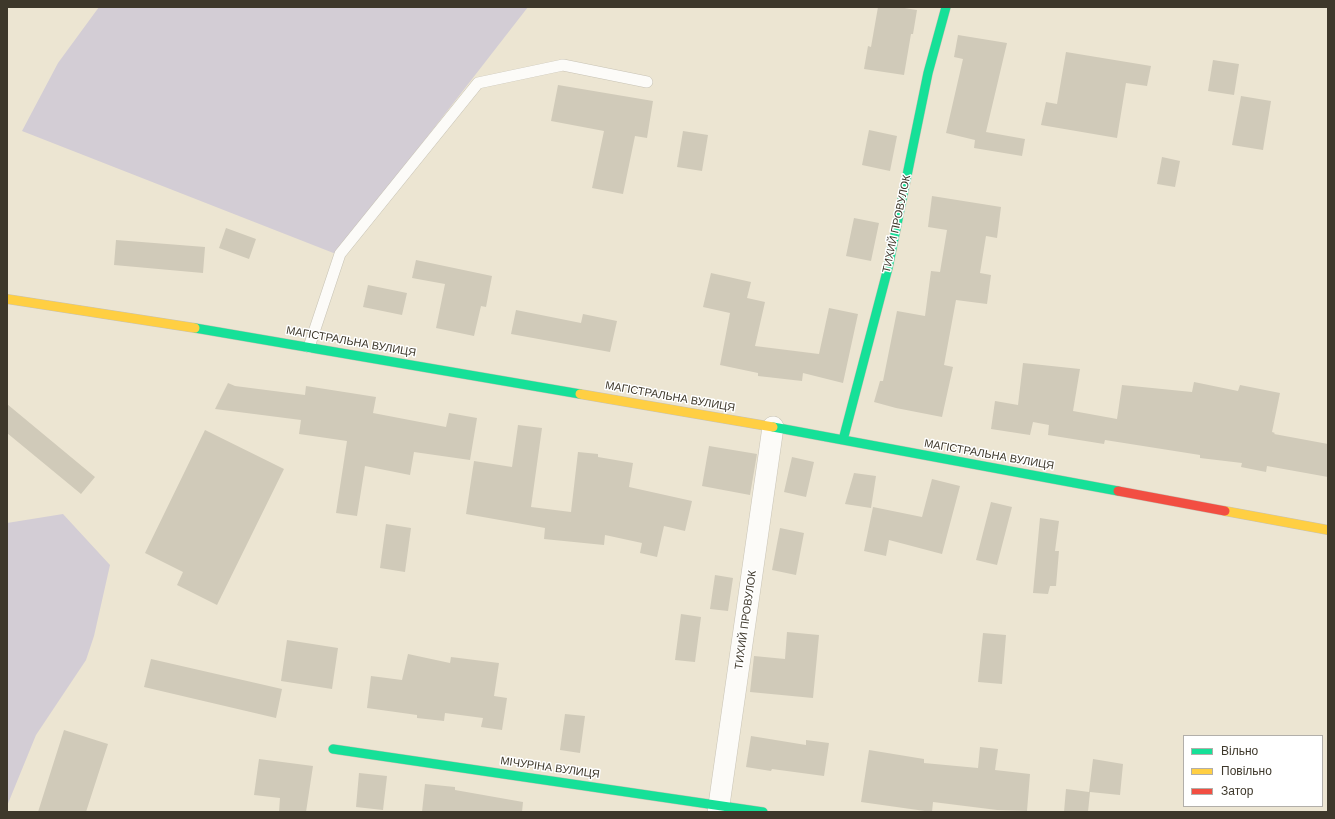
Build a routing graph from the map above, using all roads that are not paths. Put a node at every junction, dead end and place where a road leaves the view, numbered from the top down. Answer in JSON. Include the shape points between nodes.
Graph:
{"nodes":[{"id":1,"x":946,"y":7,"type":"edge"},
{"id":2,"x":647,"y":82,"type":"dead end"},
{"id":3,"x":7,"y":299,"type":"edge"},
{"id":4,"x":309,"y":347,"type":"junction"},
{"id":5,"x":773,"y":427,"type":"junction"},
{"id":6,"x":843,"y":440,"type":"junction"},
{"id":7,"x":1328,"y":530,"type":"edge"},
{"id":8,"x":333,"y":749,"type":"dead end"},
{"id":9,"x":719,"y":808,"type":"edge"},
{"id":10,"x":763,"y":812,"type":"edge"}],
"edges":[{"from":1,"to":6,"type":"main road","name":"ТИХИЙ ПРОВУЛОК","via":[[928,73],[888,268]]},
{"from":2,"to":4,"type":"lane","via":[[563,65],[478,84],[340,254]]},
{"from":3,"to":4,"type":"main road","name":"МАГІСТРАЛЬНА ВУЛИЦЯ"},
{"from":4,"to":5,"type":"main road","name":"МАГІСТРАЛЬНА ВУЛИЦЯ"},
{"from":5,"to":6,"type":"main road","name":"МАГІСТРАЛЬНА ВУЛИЦЯ"},
{"from":5,"to":9,"type":"street","name":"ТИХИЙ ПРОВУЛОК"},
{"from":6,"to":7,"type":"main road","name":"МАГІСТРАЛЬНА ВУЛИЦЯ"},
{"from":8,"to":9,"type":"main road","name":"МІЧУРІНА ВУЛИЦЯ"},
{"from":9,"to":10,"type":"main road","name":"МІЧУРІНА ВУЛИЦЯ"}]}
